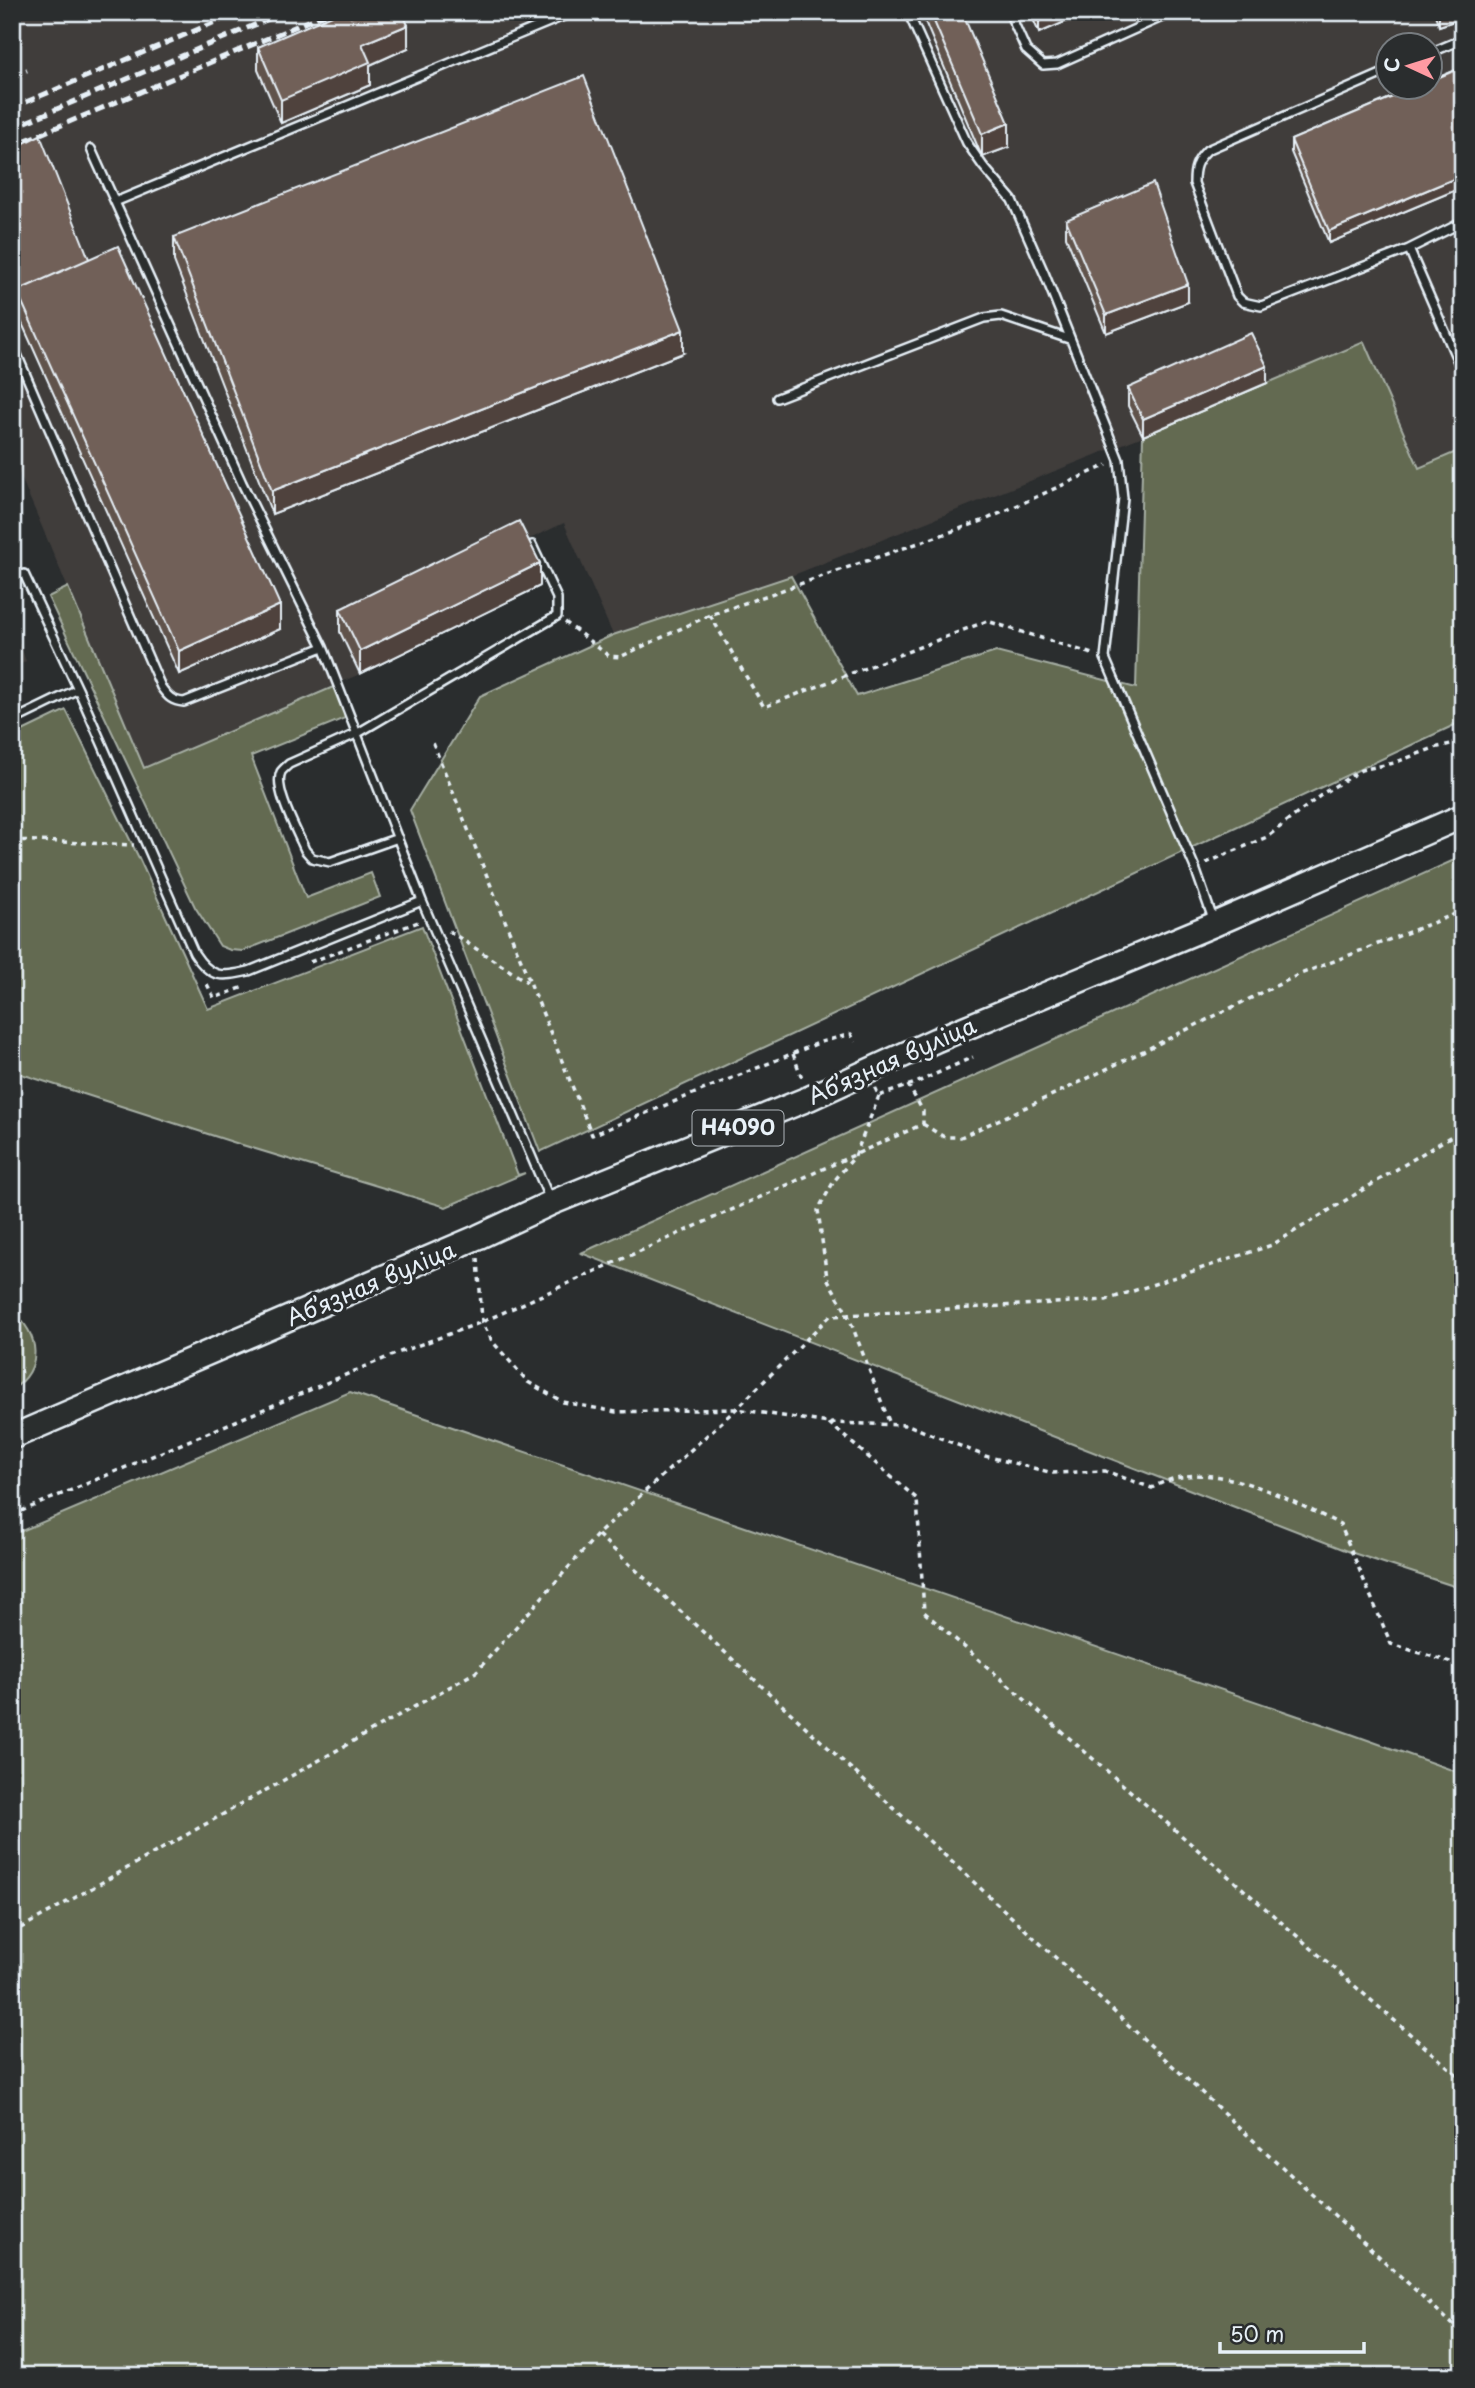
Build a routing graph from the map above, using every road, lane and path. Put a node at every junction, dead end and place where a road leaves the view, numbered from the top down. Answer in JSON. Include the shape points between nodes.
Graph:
{"nodes":[{"id":1,"x":908,"y":12,"type":"edge"},
{"id":2,"x":1009,"y":12,"type":"edge"},
{"id":3,"x":1173,"y":12,"type":"edge"},
{"id":4,"x":566,"y":15,"type":"dead end"},
{"id":5,"x":1463,"y":39,"type":"edge"},
{"id":6,"x":1444,"y":47,"type":"edge"},
{"id":7,"x":1374,"y":77,"type":"edge"},
{"id":8,"x":91,"y":149,"type":"dead end"},
{"id":9,"x":115,"y":202,"type":"junction"},
{"id":10,"x":1463,"y":222,"type":"edge"},
{"id":11,"x":1409,"y":249,"type":"junction"},
{"id":12,"x":1069,"y":339,"type":"junction"},
{"id":13,"x":12,"y":343,"type":"edge"},
{"id":14,"x":1463,"y":373,"type":"edge"},
{"id":15,"x":777,"y":398,"type":"dead end"},
{"id":16,"x":1119,"y":460,"type":"junction"},
{"id":17,"x":532,"y":545,"type":"edge"},
{"id":18,"x":12,"y":578,"type":"edge"},
{"id":19,"x":710,"y":615,"type":"junction"},
{"id":20,"x":557,"y":616,"type":"junction"},
{"id":21,"x":323,"y":647,"type":"junction"},
{"id":22,"x":1105,"y":658,"type":"junction"},
{"id":23,"x":78,"y":689,"type":"junction"},
{"id":24,"x":12,"y":721,"type":"edge"},
{"id":25,"x":358,"y":733,"type":"junction"},
{"id":26,"x":1463,"y":741,"type":"edge"},
{"id":27,"x":433,"y":743,"type":"dead end"},
{"id":28,"x":1463,"y":816,"type":"edge"},
{"id":29,"x":398,"y":838,"type":"junction"},
{"id":30,"x":12,"y":840,"type":"edge"},
{"id":31,"x":142,"y":845,"type":"dead end"},
{"id":32,"x":1195,"y":869,"type":"junction"},
{"id":33,"x":422,"y":901,"type":"junction"},
{"id":34,"x":1463,"y":911,"type":"edge"},
{"id":35,"x":429,"y":918,"type":"junction"},
{"id":36,"x":1215,"y":924,"type":"junction"},
{"id":37,"x":303,"y":965,"type":"dead end"},
{"id":38,"x":203,"y":975,"type":"dead end"},
{"id":39,"x":252,"y":984,"type":"dead end"},
{"id":40,"x":529,"y":984,"type":"junction"},
{"id":41,"x":855,"y":1042,"type":"dead end"},
{"id":42,"x":793,"y":1054,"type":"junction"},
{"id":43,"x":973,"y":1056,"type":"dead end"},
{"id":44,"x":918,"y":1082,"type":"dead end"},
{"id":45,"x":908,"y":1085,"type":"dead end"},
{"id":46,"x":879,"y":1096,"type":"dead end"},
{"id":47,"x":810,"y":1098,"type":"junction"},
{"id":48,"x":923,"y":1124,"type":"junction"},
{"id":49,"x":1463,"y":1129,"type":"edge"},
{"id":50,"x":855,"y":1156,"type":"junction"},
{"id":51,"x":551,"y":1203,"type":"junction"},
{"id":52,"x":478,"y":1237,"type":"junction"},
{"id":53,"x":848,"y":1315,"type":"junction"},
{"id":54,"x":482,"y":1322,"type":"junction"},
{"id":55,"x":736,"y":1409,"type":"junction"},
{"id":56,"x":829,"y":1423,"type":"junction"},
{"id":57,"x":890,"y":1424,"type":"junction"},
{"id":58,"x":12,"y":1437,"type":"edge"},
{"id":59,"x":12,"y":1515,"type":"edge"},
{"id":60,"x":598,"y":1534,"type":"junction"},
{"id":61,"x":1463,"y":1666,"type":"edge"},
{"id":62,"x":12,"y":1933,"type":"edge"},
{"id":63,"x":1463,"y":2080,"type":"edge"},
{"id":64,"x":1463,"y":2334,"type":"edge"}],
"edges":[{"from":1,"to":12,"type":"lane","via":[[974,155],[1012,200]]},
{"from":2,"to":3,"type":"lane","via":[[1026,50],[1044,65],[1057,64]]},
{"from":4,"to":9,"type":"lane"},
{"from":5,"to":6,"type":"lane"},
{"from":7,"to":11,"type":"lane","via":[[1207,150],[1194,169],[1194,183],[1243,302],[1261,306]]},
{"from":8,"to":9,"type":"lane"},
{"from":9,"to":21,"type":"lane","via":[[242,483]]},
{"from":10,"to":11,"type":"lane"},
{"from":11,"to":14,"type":"lane"},
{"from":12,"to":15,"type":"lane","via":[[1001,316],[984,318]]},
{"from":12,"to":16,"type":"lane"},
{"from":13,"to":21,"type":"lane","via":[[168,697],[184,702]]},
{"from":16,"to":19,"type":"path","via":[[985,520]]},
{"from":16,"to":22,"type":"lane","via":[[1123,498]]},
{"from":17,"to":20,"type":"lane","via":[[557,598]]},
{"from":18,"to":23,"type":"lane","via":[[24,574]]},
{"from":19,"to":20,"type":"path","via":[[620,657],[610,656]]},
{"from":19,"to":22,"type":"path","via":[[764,708],[987,621]]},
{"from":20,"to":25,"type":"lane"},
{"from":21,"to":25,"type":"lane"},
{"from":22,"to":32,"type":"lane"},
{"from":23,"to":24,"type":"lane"},
{"from":23,"to":33,"type":"lane","via":[[204,968],[221,975],[249,971]]},
{"from":25,"to":29,"type":"lane"},
{"from":25,"to":29,"type":"lane","via":[[289,764],[279,783],[282,794],[306,850],[321,862]]},
{"from":26,"to":32,"type":"path","via":[[1361,770],[1267,837]]},
{"from":27,"to":40,"type":"path"},
{"from":28,"to":36,"type":"main road","name":"Абʼязная вуліца","number":"Н4090"},
{"from":29,"to":33,"type":"lane"},
{"from":30,"to":31,"type":"path"},
{"from":32,"to":36,"type":"lane"},
{"from":33,"to":35,"type":"lane"},
{"from":34,"to":48,"type":"path","via":[[1298,975],[961,1137],[944,1137]]},
{"from":35,"to":37,"type":"path"},
{"from":35,"to":40,"type":"path"},
{"from":35,"to":51,"type":"lane"},
{"from":36,"to":47,"type":"main road","name":"Абʼязная вуліца","number":"Н4090","via":[[936,1040]]},
{"from":38,"to":39,"type":"path","via":[[214,998]]},
{"from":40,"to":42,"type":"path","via":[[592,1135]]},
{"from":41,"to":42,"type":"path","via":[[851,1034]]},
{"from":42,"to":47,"type":"path"},
{"from":43,"to":44,"type":"path"},
{"from":45,"to":48,"type":"path","via":[[923,1111]]},
{"from":46,"to":50,"type":"path"},
{"from":47,"to":51,"type":"main road","name":"Абʼязная вуліца","number":"Н4090"},
{"from":48,"to":50,"type":"path"},
{"from":49,"to":53,"type":"path","via":[[1272,1245],[1106,1300]]},
{"from":50,"to":53,"type":"path","via":[[818,1210],[827,1278]]},
{"from":50,"to":54,"type":"path"},
{"from":51,"to":52,"type":"main road","name":"Абʼязная вуліца","number":"Н4090"},
{"from":52,"to":54,"type":"path"},
{"from":52,"to":58,"type":"main road","name":"Абʼязная вуліца","number":"Н4090"},
{"from":53,"to":55,"type":"path","via":[[830,1316]]},
{"from":53,"to":57,"type":"path"},
{"from":54,"to":55,"type":"path","via":[[492,1341],[528,1382],[563,1402],[616,1412]]},
{"from":54,"to":59,"type":"path"},
{"from":55,"to":56,"type":"path"},
{"from":55,"to":60,"type":"path"},
{"from":56,"to":57,"type":"path"},
{"from":56,"to":63,"type":"path","via":[[917,1499],[924,1612]]},
{"from":57,"to":61,"type":"path","via":[[908,1425],[985,1456],[1053,1473],[1105,1471],[1152,1488],[1168,1478],[1192,1475],[1253,1483],[1340,1524],[1391,1644]]},
{"from":60,"to":62,"type":"path","via":[[477,1672]]},
{"from":60,"to":64,"type":"path"}]}
